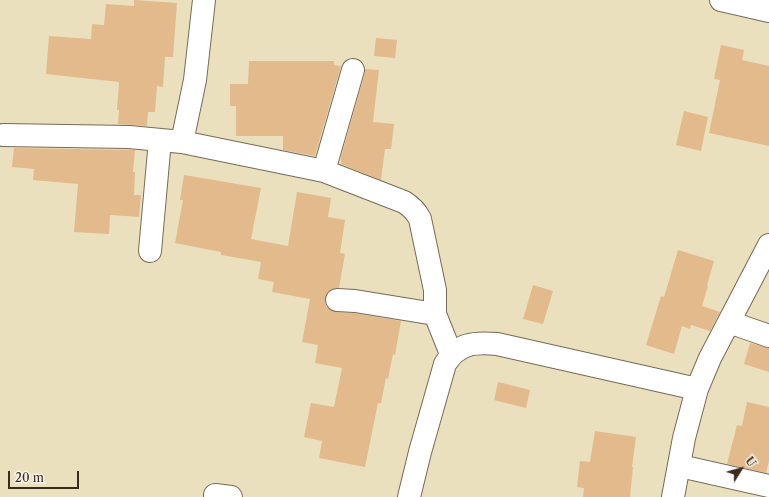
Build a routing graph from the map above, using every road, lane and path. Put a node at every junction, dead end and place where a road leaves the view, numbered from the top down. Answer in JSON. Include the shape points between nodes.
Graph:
{"nodes":[{"id":1,"x":204,"y":0,"type":"edge"},
{"id":2,"x":721,"y":0,"type":"edge"},
{"id":3,"x":769,"y":11,"type":"edge"},
{"id":4,"x":353,"y":70,"type":"dead end"},
{"id":5,"x":3,"y":135,"type":"dead end"},
{"id":6,"x":171,"y":141,"type":"junction"},
{"id":7,"x":324,"y":171,"type":"junction"},
{"id":8,"x":769,"y":246,"type":"edge"},
{"id":9,"x":150,"y":250,"type":"dead end"},
{"id":10,"x":336,"y":300,"type":"dead end"},
{"id":11,"x":435,"y":314,"type":"junction"},
{"id":12,"x":729,"y":322,"type":"junction"},
{"id":13,"x":769,"y":336,"type":"edge"},
{"id":14,"x":451,"y":354,"type":"junction"},
{"id":15,"x":697,"y":388,"type":"junction"},
{"id":16,"x":680,"y":466,"type":"junction"},
{"id":17,"x":769,"y":486,"type":"edge"},
{"id":18,"x":409,"y":497,"type":"edge"},
{"id":19,"x":673,"y":497,"type":"edge"}],
"edges":[{"from":1,"to":6,"type":"street","via":[[195,80]]},
{"from":2,"to":3,"type":"street"},
{"from":4,"to":7,"type":"street"},
{"from":5,"to":6,"type":"street","via":[[129,137]]},
{"from":6,"to":7,"type":"street"},
{"from":6,"to":9,"type":"street"},
{"from":7,"to":11,"type":"street","via":[[404,202],[417,212],[435,290]]},
{"from":8,"to":12,"type":"street"},
{"from":10,"to":11,"type":"street"},
{"from":11,"to":14,"type":"street"},
{"from":12,"to":13,"type":"street"},
{"from":12,"to":15,"type":"street"},
{"from":14,"to":15,"type":"street","via":[[468,345],[497,344]]},
{"from":14,"to":18,"type":"street","via":[[440,379]]},
{"from":15,"to":16,"type":"street","via":[[684,438]]},
{"from":16,"to":17,"type":"street"},
{"from":16,"to":19,"type":"street"}]}
